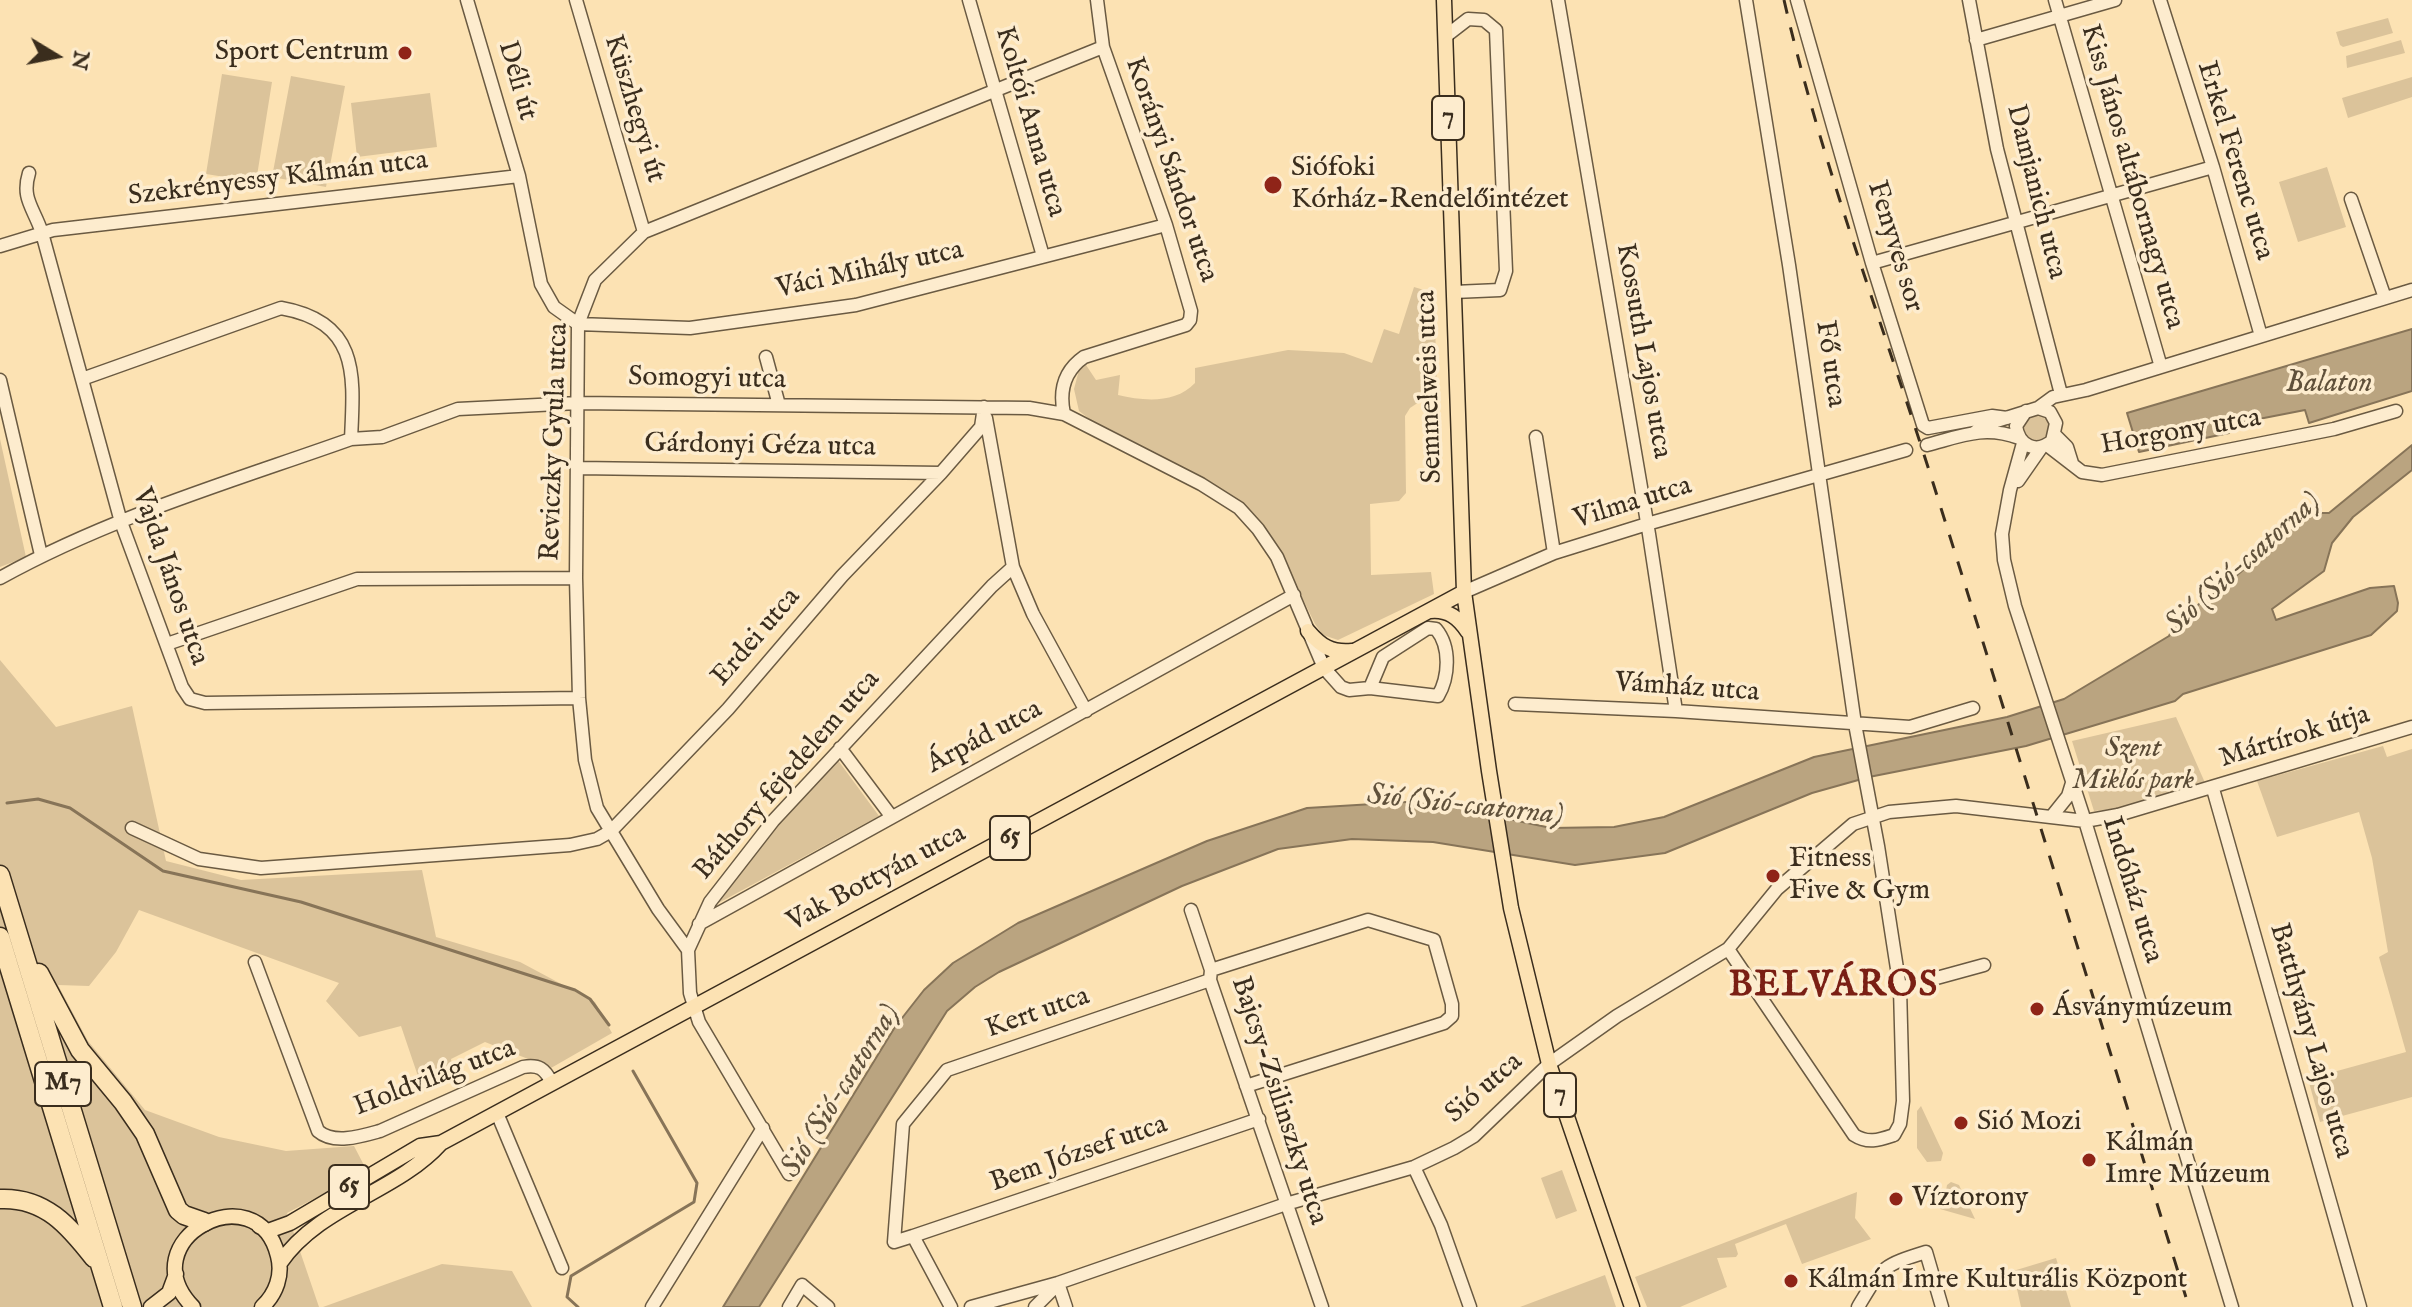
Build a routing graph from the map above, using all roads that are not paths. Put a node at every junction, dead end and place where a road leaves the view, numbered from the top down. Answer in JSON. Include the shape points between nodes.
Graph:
{"nodes":[{"id":1,"x":467,"y":0,"type":"edge"},
{"id":2,"x":576,"y":0,"type":"edge"},
{"id":3,"x":969,"y":0,"type":"edge"},
{"id":4,"x":1097,"y":0,"type":"edge"},
{"id":5,"x":1444,"y":0,"type":"edge"},
{"id":6,"x":1558,"y":0,"type":"edge"},
{"id":7,"x":1746,"y":0,"type":"edge"},
{"id":8,"x":1797,"y":0,"type":"edge"},
{"id":9,"x":1969,"y":0,"type":"edge"},
{"id":10,"x":2055,"y":0,"type":"edge"},
{"id":11,"x":2115,"y":0,"type":"edge"},
{"id":12,"x":2160,"y":0,"type":"edge"},
{"id":13,"x":2059,"y":16,"type":"junction"},
{"id":14,"x":1446,"y":36,"type":"junction"},
{"id":15,"x":1976,"y":40,"type":"junction"},
{"id":16,"x":1103,"y":47,"type":"junction"},
{"id":17,"x":996,"y":90,"type":"junction"},
{"id":18,"x":2213,"y":167,"type":"junction"},
{"id":19,"x":29,"y":173,"type":"dead end"},
{"id":20,"x":519,"y":176,"type":"junction"},
{"id":21,"x":2112,"y":195,"type":"junction"},
{"id":22,"x":2351,"y":199,"type":"dead end"},
{"id":23,"x":2017,"y":224,"type":"junction"},
{"id":24,"x":1166,"y":225,"type":"junction"},
{"id":25,"x":644,"y":232,"type":"junction"},
{"id":26,"x":42,"y":233,"type":"junction"},
{"id":27,"x":0,"y":246,"type":"edge"},
{"id":28,"x":1043,"y":256,"type":"junction"},
{"id":29,"x":1872,"y":263,"type":"junction"},
{"id":30,"x":2412,"y":290,"type":"edge"},
{"id":31,"x":1454,"y":292,"type":"junction"},
{"id":32,"x":2385,"y":298,"type":"junction"},
{"id":33,"x":578,"y":324,"type":"junction"},
{"id":34,"x":2261,"y":336,"type":"junction"},
{"id":35,"x":766,"y":357,"type":"dead end"},
{"id":36,"x":2161,"y":367,"type":"junction"},
{"id":37,"x":82,"y":379,"type":"junction"},
{"id":38,"x":0,"y":380,"type":"edge"},
{"id":39,"x":2086,"y":390,"type":"junction"},
{"id":40,"x":2061,"y":394,"type":"junction"},
{"id":41,"x":578,"y":403,"type":"junction"},
{"id":42,"x":779,"y":405,"type":"junction"},
{"id":43,"x":984,"y":407,"type":"junction"},
{"id":44,"x":2032,"y":409,"type":"junction"},
{"id":45,"x":2396,"y":411,"type":"dead end"},
{"id":46,"x":1064,"y":414,"type":"junction"},
{"id":47,"x":2054,"y":417,"type":"junction"},
{"id":48,"x":2007,"y":418,"type":"junction"},
{"id":49,"x":1975,"y":432,"type":"junction"},
{"id":50,"x":1536,"y":437,"type":"dead end"},
{"id":51,"x":351,"y":439,"type":"junction"},
{"id":52,"x":2021,"y":440,"type":"junction"},
{"id":53,"x":2048,"y":443,"type":"junction"},
{"id":54,"x":1927,"y":445,"type":"dead end"},
{"id":55,"x":1906,"y":450,"type":"dead end"},
{"id":56,"x":578,"y":468,"type":"junction"},
{"id":57,"x":941,"y":473,"type":"junction"},
{"id":58,"x":1821,"y":473,"type":"junction"},
{"id":59,"x":2008,"y":502,"type":"junction"},
{"id":60,"x":121,"y":522,"type":"junction"},
{"id":61,"x":1647,"y":524,"type":"junction"},
{"id":62,"x":1554,"y":553,"type":"junction"},
{"id":63,"x":41,"y":555,"type":"junction"},
{"id":64,"x":1013,"y":567,"type":"junction"},
{"id":65,"x":0,"y":578,"type":"edge"},
{"id":66,"x":576,"y":578,"type":"junction"},
{"id":67,"x":1464,"y":592,"type":"junction"},
{"id":68,"x":1294,"y":595,"type":"junction"},
{"id":69,"x":1426,"y":612,"type":"junction"},
{"id":70,"x":1308,"y":631,"type":"junction"},
{"id":71,"x":1469,"y":634,"type":"junction"},
{"id":72,"x":167,"y":644,"type":"junction"},
{"id":73,"x":1356,"y":650,"type":"junction"},
{"id":74,"x":1324,"y":668,"type":"junction"},
{"id":75,"x":1370,"y":688,"type":"junction"},
{"id":76,"x":579,"y":698,"type":"junction"},
{"id":77,"x":1515,"y":704,"type":"dead end"},
{"id":78,"x":1973,"y":708,"type":"dead end"},
{"id":79,"x":1086,"y":711,"type":"junction"},
{"id":80,"x":1676,"y":711,"type":"junction"},
{"id":81,"x":2412,"y":727,"type":"edge"},
{"id":82,"x":1856,"y":730,"type":"junction"},
{"id":83,"x":840,"y":748,"type":"junction"},
{"id":84,"x":2072,"y":783,"type":"junction"},
{"id":85,"x":2213,"y":789,"type":"junction"},
{"id":86,"x":891,"y":816,"type":"junction"},
{"id":87,"x":1872,"y":816,"type":"junction"},
{"id":88,"x":2052,"y":816,"type":"junction"},
{"id":89,"x":2085,"y":821,"type":"junction"},
{"id":90,"x":132,"y":828,"type":"dead end"},
{"id":91,"x":611,"y":831,"type":"junction"},
{"id":92,"x":0,"y":875,"type":"edge"},
{"id":93,"x":1191,"y":910,"type":"dead end"},
{"id":94,"x":12,"y":916,"type":"junction"},
{"id":95,"x":699,"y":924,"type":"junction"},
{"id":96,"x":0,"y":937,"type":"edge"},
{"id":97,"x":1728,"y":949,"type":"junction"},
{"id":98,"x":688,"y":950,"type":"junction"},
{"id":99,"x":255,"y":962,"type":"dead end"},
{"id":100,"x":1984,"y":965,"type":"dead end"},
{"id":101,"x":1210,"y":975,"type":"junction"},
{"id":102,"x":1900,"y":988,"type":"junction"},
{"id":103,"x":695,"y":1007,"type":"junction"},
{"id":104,"x":1549,"y":1064,"type":"junction"},
{"id":105,"x":552,"y":1083,"type":"junction"},
{"id":106,"x":1246,"y":1086,"type":"junction"},
{"id":107,"x":497,"y":1113,"type":"junction"},
{"id":108,"x":1259,"y":1119,"type":"junction"},
{"id":109,"x":763,"y":1128,"type":"junction"},
{"id":110,"x":441,"y":1143,"type":"junction"},
{"id":111,"x":1414,"y":1167,"type":"junction"},
{"id":112,"x":789,"y":1174,"type":"dead end"},
{"id":113,"x":0,"y":1199,"type":"edge"},
{"id":114,"x":1286,"y":1204,"type":"junction"},
{"id":115,"x":204,"y":1222,"type":"junction"},
{"id":116,"x":259,"y":1226,"type":"junction"},
{"id":117,"x":913,"y":1236,"type":"junction"},
{"id":118,"x":280,"y":1263,"type":"junction"},
{"id":119,"x":100,"y":1267,"type":"junction"},
{"id":120,"x":562,"y":1268,"type":"dead end"},
{"id":121,"x":176,"y":1274,"type":"junction"},
{"id":122,"x":1058,"y":1283,"type":"junction"},
{"id":123,"x":1042,"y":1288,"type":"junction"},
{"id":124,"x":1036,"y":1306,"type":"edge"},
{"id":125,"x":113,"y":1307,"type":"edge"},
{"id":126,"x":132,"y":1307,"type":"edge"},
{"id":127,"x":151,"y":1307,"type":"edge"},
{"id":128,"x":193,"y":1307,"type":"edge"},
{"id":129,"x":262,"y":1307,"type":"edge"},
{"id":130,"x":652,"y":1307,"type":"edge"},
{"id":131,"x":789,"y":1307,"type":"edge"},
{"id":132,"x":828,"y":1307,"type":"edge"},
{"id":133,"x":951,"y":1307,"type":"edge"},
{"id":134,"x":971,"y":1307,"type":"edge"},
{"id":135,"x":1066,"y":1307,"type":"edge"},
{"id":136,"x":1322,"y":1307,"type":"edge"},
{"id":137,"x":1470,"y":1307,"type":"edge"},
{"id":138,"x":1632,"y":1307,"type":"edge"},
{"id":139,"x":1858,"y":1307,"type":"edge"},
{"id":140,"x":1942,"y":1307,"type":"edge"},
{"id":141,"x":2232,"y":1307,"type":"edge"},
{"id":142,"x":2360,"y":1307,"type":"edge"}],
"edges":[{"from":1,"to":20,"type":"street","name":"Déli út"},
{"from":2,"to":25,"type":"street","name":"Küszhegyi út"},
{"from":3,"to":17,"type":"street","name":"Koltói Anna utca"},
{"from":4,"to":16,"type":"street","name":"Korányi Sándor utca"},
{"from":5,"to":14,"type":"main road","name":"Semmelweis utca","number":"7"},
{"from":6,"to":61,"type":"street","name":"Kossuth Lajos utca"},
{"from":7,"to":58,"type":"street","name":"Fő utca"},
{"from":8,"to":29,"type":"street","name":"Fenyves sor"},
{"from":9,"to":15,"type":"street","name":"Damjanich utca"},
{"from":10,"to":13,"type":"street","name":"Kiss János altábornagy utca"},
{"from":11,"to":13,"type":"street"},
{"from":12,"to":18,"type":"street","name":"Erkel Ferenc utca"},
{"from":13,"to":15,"type":"street"},
{"from":13,"to":21,"type":"street","name":"Kiss János altábornagy utca"},
{"from":14,"to":31,"type":"main road","name":"Semmelweis utca","number":"7"},
{"from":14,"to":31,"type":"street","via":[[1468,19],[1484,20],[1496,30],[1506,271],[1500,290]]},
{"from":15,"to":23,"type":"street","name":"Damjanich utca"},
{"from":16,"to":17,"type":"street","name":"Reviczky Gyula utca"},
{"from":16,"to":24,"type":"street","name":"Korányi Sándor utca"},
{"from":17,"to":25,"type":"street","name":"Reviczky Gyula utca"},
{"from":17,"to":28,"type":"street","name":"Koltói Anna utca"},
{"from":18,"to":21,"type":"street"},
{"from":18,"to":34,"type":"street","name":"Erkel Ferenc utca"},
{"from":19,"to":26,"type":"street","name":"Vajda János utca","via":[[24,189]]},
{"from":20,"to":26,"type":"street","name":"Szekrényessy Kálmán utca"},
{"from":20,"to":33,"type":"street","name":"Déli út","via":[[541,284],[554,307]]},
{"from":21,"to":23,"type":"street"},
{"from":21,"to":36,"type":"street","name":"Kiss János altábornagy utca"},
{"from":22,"to":32,"type":"street"},
{"from":23,"to":29,"type":"street"},
{"from":23,"to":40,"type":"street","name":"Damjanich utca"},
{"from":24,"to":28,"type":"street","name":"Váci Mihály utca"},
{"from":24,"to":46,"type":"street","name":"Korányi Sándor utca","via":[[1190,300],[1190,320],[1072,365],[1061,398]]},
{"from":25,"to":33,"type":"street","name":"Reviczky Gyula utca","via":[[595,280]]},
{"from":26,"to":27,"type":"street","name":"Szekrényessy Kálmán utca"},
{"from":26,"to":37,"type":"street","name":"Vajda János utca"},
{"from":28,"to":33,"type":"street","name":"Váci Mihály utca","via":[[856,305],[690,328]]},
{"from":29,"to":48,"type":"street","name":"Fenyves sor","via":[[1923,425]]},
{"from":30,"to":32,"type":"street"},
{"from":31,"to":67,"type":"main road","name":"Semmelweis utca","number":"7"},
{"from":32,"to":34,"type":"street"},
{"from":33,"to":41,"type":"street","name":"Reviczky Gyula utca"},
{"from":34,"to":36,"type":"street"},
{"from":35,"to":42,"type":"street"},
{"from":36,"to":39,"type":"street"},
{"from":37,"to":51,"type":"street","via":[[281,308],[299,311],[321,322],[341,342],[352,366]]},
{"from":37,"to":60,"type":"street","name":"Vajda János utca"},
{"from":38,"to":63,"type":"street"},
{"from":39,"to":40,"type":"street"},
{"from":39,"to":47,"type":"street","via":[[2070,398]]},
{"from":40,"to":44,"type":"street"},
{"from":41,"to":42,"type":"street","name":"Somogyi utca"},
{"from":41,"to":51,"type":"street","name":"Somogyi utca","via":[[458,409],[382,437]]},
{"from":41,"to":56,"type":"street","name":"Reviczky Gyula utca"},
{"from":42,"to":43,"type":"street","name":"Somogyi utca"},
{"from":43,"to":46,"type":"street","name":"Somogyi utca"},
{"from":43,"to":57,"type":"street","name":"Erdei utca","via":[[981,427]]},
{"from":43,"to":64,"type":"street"},
{"from":44,"to":47,"type":"street","via":[[2044,409]]},
{"from":44,"to":48,"type":"street"},
{"from":44,"to":52,"type":"street","via":[[2016,426]]},
{"from":45,"to":53,"type":"street","name":"Horgony utca","via":[[2334,429],[2102,475],[2082,472],[2067,447]]},
{"from":46,"to":68,"type":"street","name":"Somogyi utca","via":[[1239,508],[1277,557]]},
{"from":47,"to":53,"type":"street"},
{"from":48,"to":49,"type":"street"},
{"from":49,"to":52,"type":"street","via":[[2000,431]]},
{"from":49,"to":54,"type":"street"},
{"from":50,"to":62,"type":"street"},
{"from":51,"to":60,"type":"street","name":"Somogyi utca"},
{"from":52,"to":53,"type":"street","via":[[2028,446]]},
{"from":52,"to":59,"type":"street"},
{"from":53,"to":59,"type":"street","via":[[2031,459]]},
{"from":55,"to":58,"type":"street","name":"Vilma utca"},
{"from":56,"to":57,"type":"street","name":"Gárdonyi Géza utca"},
{"from":56,"to":66,"type":"street","name":"Reviczky Gyula utca"},
{"from":57,"to":91,"type":"street","name":"Erdei utca"},
{"from":58,"to":61,"type":"street","name":"Vilma utca"},
{"from":58,"to":82,"type":"street","name":"Fő utca"},
{"from":59,"to":84,"type":"street","name":"Indóház utca","via":[[2004,560]]},
{"from":60,"to":63,"type":"street","name":"Somogyi utca"},
{"from":60,"to":72,"type":"street","name":"Vajda János utca"},
{"from":61,"to":62,"type":"street","name":"Vilma utca"},
{"from":61,"to":80,"type":"street","name":"Kossuth Lajos utca"},
{"from":62,"to":67,"type":"street","name":"Vilma utca"},
{"from":63,"to":65,"type":"street","name":"Somogyi utca"},
{"from":64,"to":79,"type":"street"},
{"from":64,"to":83,"type":"street","name":"Báthory fejedelem utca"},
{"from":66,"to":72,"type":"street","via":[[357,579]]},
{"from":66,"to":76,"type":"street","name":"Reviczky Gyula utca"},
{"from":67,"to":69,"type":"main road","name":"Vak Bottyán utca","number":"65"},
{"from":67,"to":71,"type":"main road","name":"Semmelweis utca","number":"7"},
{"from":68,"to":70,"type":"street","name":"Somogyi utca"},
{"from":68,"to":79,"type":"street","name":"Árpád utca"},
{"from":69,"to":71,"type":"main road","via":[[1454,616]]},
{"from":69,"to":73,"type":"main road","name":"Vak Bottyán utca","number":"65"},
{"from":70,"to":73,"type":"main road","via":[[1323,647]]},
{"from":70,"to":74,"type":"street","name":"Somogyi utca"},
{"from":71,"to":104,"type":"main road","name":"Semmelweis utca","number":"7","via":[[1511,908]]},
{"from":72,"to":76,"type":"street","name":"Vajda János utca","via":[[182,687],[190,699],[205,703]]},
{"from":73,"to":74,"type":"main road","name":"Vak Bottyán utca","number":"65"},
{"from":74,"to":75,"type":"street","via":[[1341,687]]},
{"from":74,"to":103,"type":"main road","name":"Vak Bottyán utca","number":"65"},
{"from":75,"to":75,"type":"street","via":[[1383,657],[1428,628],[1442,636],[1448,673],[1438,696]]},
{"from":76,"to":91,"type":"street","name":"Reviczky Gyula utca","via":[[585,760],[597,808]]},
{"from":77,"to":80,"type":"street","name":"Vámház utca"},
{"from":78,"to":82,"type":"street","name":"Vámház utca","via":[[1910,727]]},
{"from":79,"to":86,"type":"street","name":"Árpád utca"},
{"from":80,"to":82,"type":"street","name":"Vámház utca"},
{"from":81,"to":85,"type":"street","name":"Mártírok útja"},
{"from":82,"to":87,"type":"street","name":"Fő utca"},
{"from":83,"to":86,"type":"street"},
{"from":83,"to":95,"type":"street","name":"Báthory fejedelem utca","via":[[773,821]]},
{"from":84,"to":88,"type":"street"},
{"from":84,"to":89,"type":"street","name":"Indóház utca"},
{"from":85,"to":89,"type":"street","name":"Mártírok útja"},
{"from":85,"to":142,"type":"street","name":"Batthyány Lajos utca"},
{"from":86,"to":95,"type":"street","name":"Árpád utca"},
{"from":87,"to":88,"type":"street","name":"Mártírok útja","via":[[1956,806]]},
{"from":87,"to":97,"type":"street","name":"Sió utca","via":[[1848,827],[1801,867]]},
{"from":87,"to":102,"type":"street"},
{"from":88,"to":89,"type":"street","name":"Mártírok útja"},
{"from":89,"to":141,"type":"street","name":"Indóház utca"},
{"from":90,"to":91,"type":"street","name":"Erdei utca","via":[[199,859],[261,868],[530,849],[584,842]]},
{"from":91,"to":98,"type":"street","name":"Reviczky Gyula utca"},
{"from":92,"to":94,"type":"highway","number":"M7"},
{"from":93,"to":101,"type":"street","name":"Bajcsy-Zsilinszky utca"},
{"from":94,"to":115,"type":"highway","via":[[80,1050],[145,1134],[178,1210]]},
{"from":94,"to":126,"type":"highway","number":"M7"},
{"from":95,"to":98,"type":"street","name":"Báthory fejedelem utca"},
{"from":96,"to":119,"type":"highway","number":"M7"},
{"from":97,"to":102,"type":"street","via":[[1862,1140],[1894,1135],[1900,1124]]},
{"from":97,"to":104,"type":"street","name":"Sió utca"},
{"from":98,"to":103,"type":"street","name":"Báthory fejedelem utca"},
{"from":99,"to":105,"type":"street","name":"Holdvilág utca","via":[[324,1137],[380,1131],[523,1067],[542,1068]]},
{"from":100,"to":102,"type":"street"},
{"from":101,"to":106,"type":"street","name":"Bajcsy-Zsilinszky utca"},
{"from":101,"to":106,"type":"street","name":"Kert utca","via":[[1368,920],[1434,940],[1452,1004],[1452,1016],[1444,1023]]},
{"from":101,"to":117,"type":"street","name":"Kert utca","via":[[947,1070],[903,1124],[894,1242]]},
{"from":103,"to":105,"type":"main road","name":"Vak Bottyán utca","number":"65"},
{"from":103,"to":109,"type":"street","name":"Báthory fejedelem utca"},
{"from":104,"to":111,"type":"street","name":"Sió utca","via":[[1474,1136]]},
{"from":104,"to":138,"type":"main road","number":"7"},
{"from":105,"to":107,"type":"main road","name":"Vak Bottyán utca","number":"65"},
{"from":106,"to":108,"type":"street","name":"Bajcsy-Zsilinszky utca"},
{"from":107,"to":110,"type":"main road","name":"Vak Bottyán utca","number":"65"},
{"from":107,"to":120,"type":"street"},
{"from":108,"to":114,"type":"street","name":"Bajcsy-Zsilinszky utca"},
{"from":108,"to":117,"type":"street","name":"Bem József utca"},
{"from":109,"to":112,"type":"street","name":"Báthory fejedelem utca"},
{"from":109,"to":130,"type":"street"},
{"from":110,"to":116,"type":"main road","name":"Vak Bottyán utca","number":"65","via":[[420,1146],[290,1223],[268,1231]]},
{"from":110,"to":118,"type":"main road","name":"Vak Bottyán utca","number":"65","via":[[426,1160],[314,1226]]},
{"from":111,"to":114,"type":"street","name":"Sió utca"},
{"from":111,"to":137,"type":"street"},
{"from":113,"to":119,"type":"highway","via":[[34,1204],[59,1218]]},
{"from":114,"to":122,"type":"street","name":"Sió utca"},
{"from":114,"to":136,"type":"street","name":"Bajcsy-Zsilinszky utca"},
{"from":115,"to":116,"type":"main road","number":"65","via":[[232,1216]]},
{"from":115,"to":121,"type":"main road","via":[[182,1244]]},
{"from":116,"to":118,"type":"main road"},
{"from":117,"to":133,"type":"street"},
{"from":118,"to":129,"type":"main road","number":"65","via":[[276,1289]]},
{"from":119,"to":125,"type":"highway","number":"M7"},
{"from":121,"to":127,"type":"main road","via":[[169,1293]]},
{"from":121,"to":128,"type":"main road"},
{"from":122,"to":123,"type":"street","name":"Sió utca"},
{"from":122,"to":124,"type":"street"},
{"from":122,"to":135,"type":"street"},
{"from":123,"to":124,"type":"street"},
{"from":123,"to":134,"type":"street","name":"Sió utca"},
{"from":131,"to":132,"type":"street","via":[[802,1285]]},
{"from":139,"to":140,"type":"street","via":[[1879,1272],[1926,1252]]}]}
